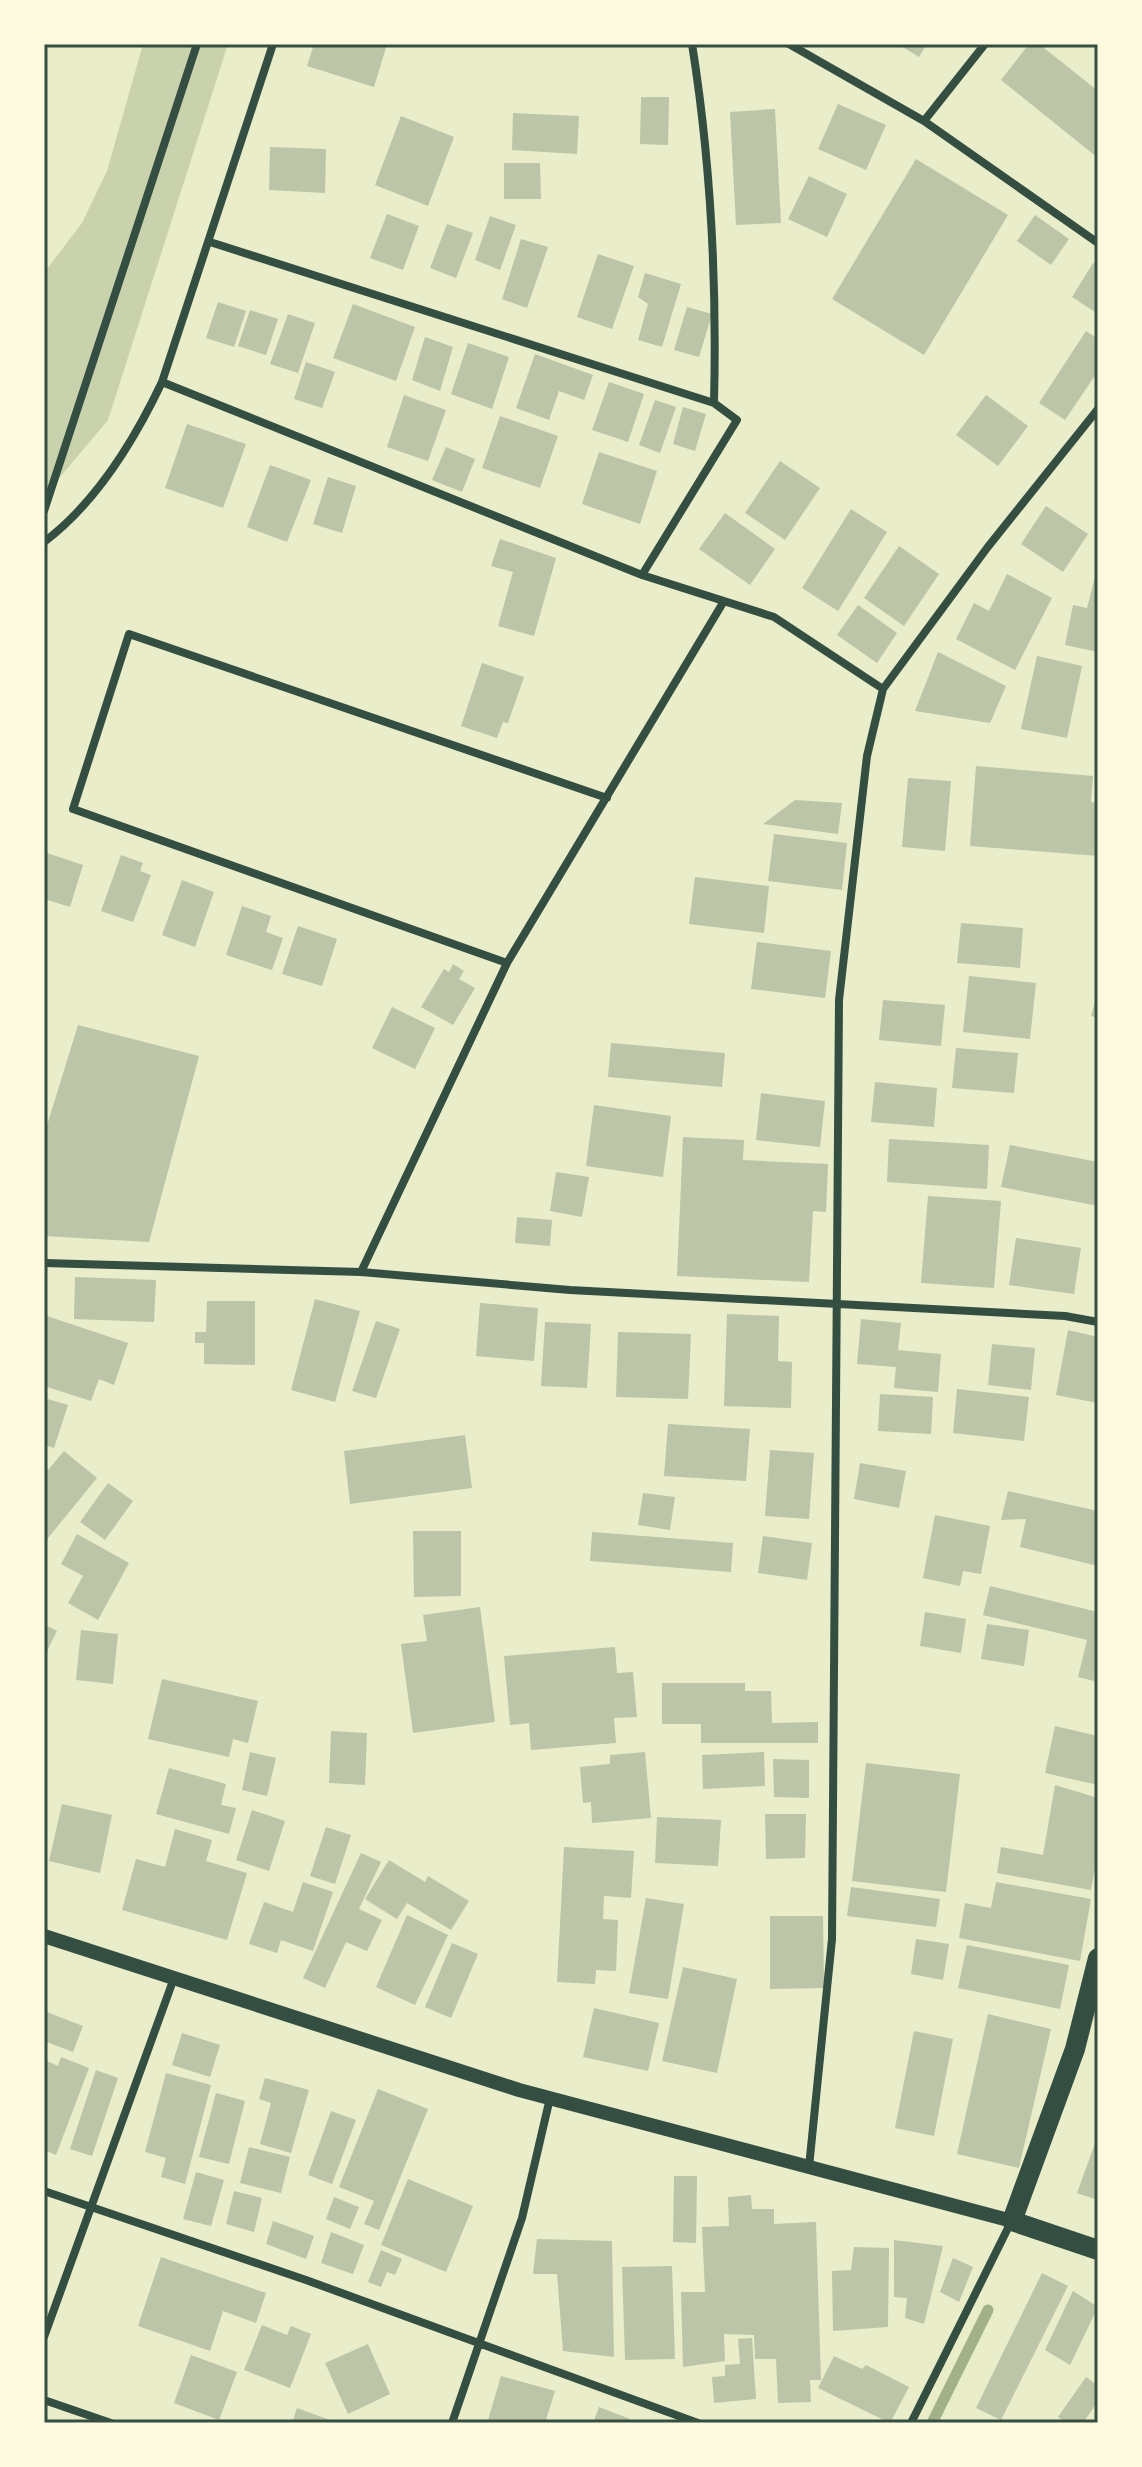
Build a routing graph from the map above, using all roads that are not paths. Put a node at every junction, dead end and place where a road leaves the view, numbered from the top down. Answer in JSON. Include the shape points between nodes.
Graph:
{"nodes":[{"id":1,"x":197,"y":44,"type":"edge"},
{"id":2,"x":273,"y":44,"type":"edge"},
{"id":3,"x":692,"y":44,"type":"edge"},
{"id":4,"x":789,"y":44,"type":"edge"},
{"id":5,"x":985,"y":44,"type":"edge"},
{"id":6,"x":924,"y":121,"type":"junction"},
{"id":7,"x":210,"y":242,"type":"junction"},
{"id":8,"x":1098,"y":243,"type":"edge"},
{"id":9,"x":162,"y":382,"type":"junction"},
{"id":10,"x":714,"y":403,"type":"junction"},
{"id":11,"x":1098,"y":409,"type":"edge"},
{"id":12,"x":44,"y":511,"type":"edge"},
{"id":13,"x":44,"y":542,"type":"edge"},
{"id":14,"x":642,"y":575,"type":"junction"},
{"id":15,"x":724,"y":601,"type":"junction"},
{"id":16,"x":883,"y":689,"type":"junction"},
{"id":17,"x":607,"y":798,"type":"junction"},
{"id":18,"x":507,"y":963,"type":"junction"},
{"id":19,"x":44,"y":1263,"type":"edge"},
{"id":20,"x":361,"y":1272,"type":"junction"},
{"id":21,"x":837,"y":1305,"type":"junction"},
{"id":22,"x":1098,"y":1322,"type":"edge"},
{"id":23,"x":44,"y":1936,"type":"edge"},
{"id":24,"x":1098,"y":1958,"type":"edge"},
{"id":25,"x":174,"y":1978,"type":"junction"},
{"id":26,"x":550,"y":2098,"type":"junction"},
{"id":27,"x":809,"y":2167,"type":"junction"},
{"id":28,"x":44,"y":2191,"type":"edge"},
{"id":29,"x":91,"y":2208,"type":"junction"},
{"id":30,"x":1012,"y":2221,"type":"junction"},
{"id":31,"x":1098,"y":2250,"type":"edge"},
{"id":32,"x":44,"y":2337,"type":"edge"},
{"id":33,"x":478,"y":2345,"type":"junction"},
{"id":34,"x":44,"y":2400,"type":"edge"},
{"id":35,"x":111,"y":2423,"type":"edge"},
{"id":36,"x":452,"y":2423,"type":"edge"},
{"id":37,"x":698,"y":2423,"type":"edge"},
{"id":38,"x":911,"y":2423,"type":"edge"}],
"edges":[{"from":1,"to":12,"type":"street"},
{"from":2,"to":7,"type":"street"},
{"from":3,"to":10,"type":"street","via":[[704,117],[716,299]]},
{"from":4,"to":6,"type":"street"},
{"from":5,"to":6,"type":"street"},
{"from":6,"to":8,"type":"street"},
{"from":7,"to":9,"type":"street"},
{"from":7,"to":10,"type":"street"},
{"from":9,"to":13,"type":"street","via":[[117,461],[72,521]]},
{"from":9,"to":14,"type":"street"},
{"from":10,"to":14,"type":"street","via":[[737,420]]},
{"from":11,"to":16,"type":"street"},
{"from":14,"to":15,"type":"street"},
{"from":15,"to":16,"type":"street","via":[[774,617]]},
{"from":15,"to":17,"type":"street"},
{"from":16,"to":21,"type":"street","via":[[867,756],[839,1000]]},
{"from":17,"to":18,"type":"street"},
{"from":17,"to":18,"type":"street","via":[[129,634],[73,809]]},
{"from":18,"to":20,"type":"street"},
{"from":19,"to":20,"type":"street"},
{"from":20,"to":21,"type":"street"},
{"from":21,"to":22,"type":"street"},
{"from":21,"to":27,"type":"street","via":[[832,1939]]},
{"from":23,"to":25,"type":"street"},
{"from":24,"to":30,"type":"main road","via":[[1075,2049]]},
{"from":25,"to":26,"type":"street"},
{"from":25,"to":29,"type":"street"},
{"from":26,"to":27,"type":"street"},
{"from":26,"to":33,"type":"street","via":[[522,2218]]},
{"from":27,"to":30,"type":"street"},
{"from":28,"to":29,"type":"street"},
{"from":29,"to":32,"type":"street"},
{"from":29,"to":33,"type":"street"},
{"from":30,"to":31,"type":"main road"},
{"from":30,"to":38,"type":"street"},
{"from":33,"to":36,"type":"street"},
{"from":33,"to":37,"type":"street"},
{"from":34,"to":35,"type":"street"}]}
